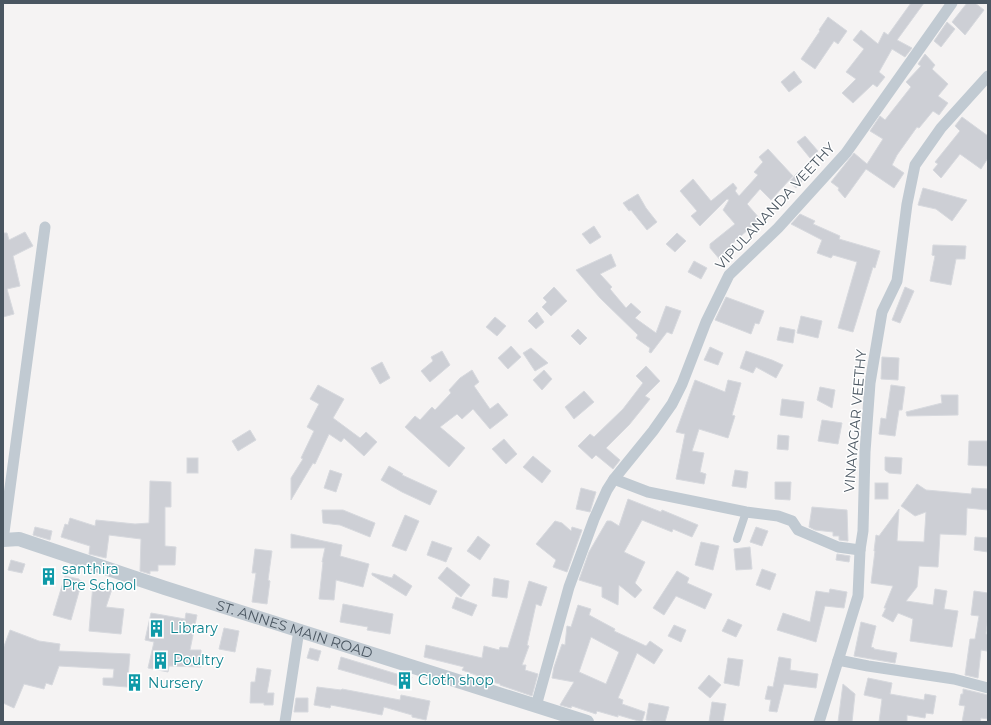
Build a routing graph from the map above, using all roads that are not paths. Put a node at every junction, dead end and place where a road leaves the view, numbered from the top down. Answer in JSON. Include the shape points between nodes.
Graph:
{"nodes":[{"id":1,"x":952,"y":3,"type":"edge"},
{"id":2,"x":988,"y":76,"type":"edge"},
{"id":3,"x":45,"y":227,"type":"dead end"},
{"id":4,"x":614,"y":479,"type":"junction"},
{"id":5,"x":746,"y":512,"type":"junction"},
{"id":6,"x":737,"y":539,"type":"dead end"},
{"id":7,"x":3,"y":540,"type":"edge"},
{"id":8,"x":860,"y":550,"type":"junction"},
{"id":9,"x":299,"y":630,"type":"junction"},
{"id":10,"x":838,"y":660,"type":"junction"},
{"id":11,"x":988,"y":688,"type":"edge"},
{"id":12,"x":536,"y":706,"type":"junction"},
{"id":13,"x":285,"y":722,"type":"edge"},
{"id":14,"x":586,"y":722,"type":"edge"},
{"id":15,"x":819,"y":722,"type":"edge"}],
"edges":[{"from":1,"to":4,"type":"street","name":"VIPULANANDA VEETHY","via":[[846,153],[778,228],[729,275],[706,322],[672,404]]},
{"from":2,"to":8,"type":"street","name":"VINAYAGAR VEETHY","via":[[941,128],[915,165],[897,281],[882,312],[870,383]]},
{"from":3,"to":7,"type":"street"},
{"from":4,"to":5,"type":"street","via":[[648,492]]},
{"from":4,"to":12,"type":"street","name":"VIPULANANDA VEETHY","via":[[594,519],[569,587]]},
{"from":5,"to":6,"type":"street"},
{"from":5,"to":8,"type":"street","via":[[778,516],[792,521],[798,530],[838,547]]},
{"from":7,"to":9,"type":"street","name":"ST. ANNES MAIN ROAD","via":[[19,539]]},
{"from":8,"to":10,"type":"street","name":"VINAYAGAR VEETHY","via":[[858,596]]},
{"from":9,"to":12,"type":"street","name":"ST. ANNES MAIN ROAD"},
{"from":9,"to":13,"type":"street"},
{"from":10,"to":11,"type":"street","via":[[954,679]]},
{"from":10,"to":15,"type":"street","name":"VINAYAGAR VEETHY"},
{"from":12,"to":14,"type":"street","name":"ST. ANNES MAIN ROAD"}]}
